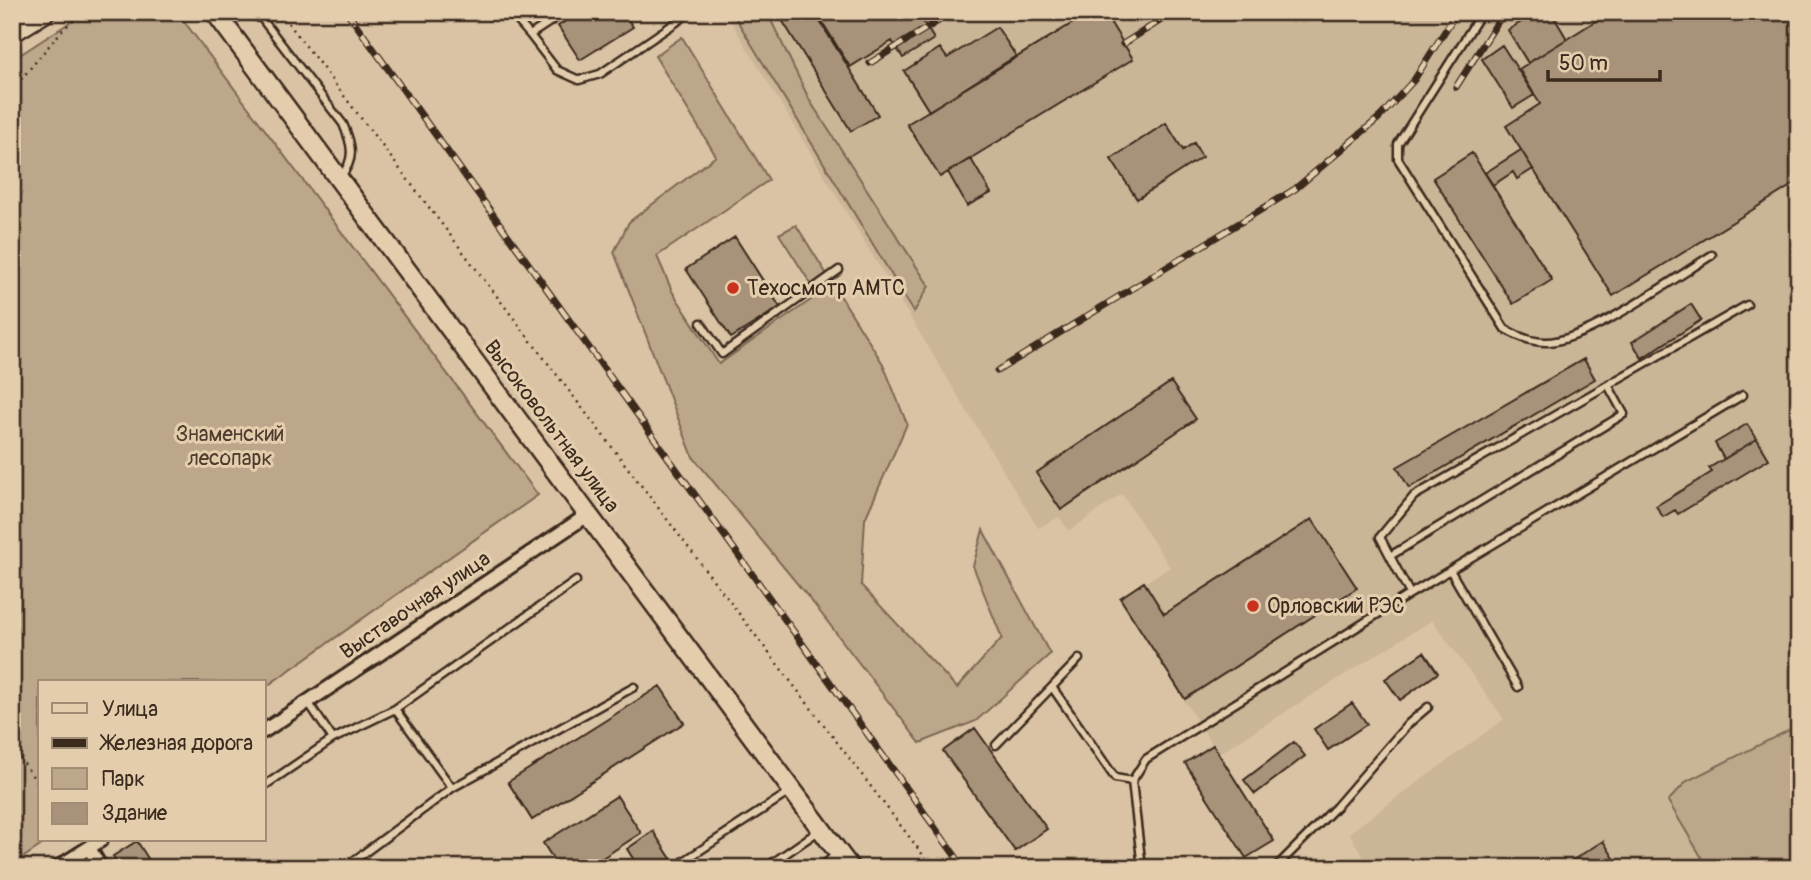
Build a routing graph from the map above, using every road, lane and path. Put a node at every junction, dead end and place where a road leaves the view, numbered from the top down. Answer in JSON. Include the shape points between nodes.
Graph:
{"nodes":[{"id":1,"x":43,"y":12,"type":"edge"},
{"id":2,"x":86,"y":12,"type":"edge"},
{"id":3,"x":280,"y":12,"type":"edge"},
{"id":4,"x":510,"y":12,"type":"edge"},
{"id":5,"x":565,"y":12,"type":"edge"},
{"id":6,"x":1482,"y":12,"type":"edge"},
{"id":7,"x":219,"y":18,"type":"edge"},
{"id":8,"x":681,"y":19,"type":"dead end"},
{"id":9,"x":12,"y":31,"type":"edge"},
{"id":10,"x":530,"y":35,"type":"junction"},
{"id":11,"x":12,"y":90,"type":"edge"},
{"id":12,"x":339,"y":178,"type":"junction"},
{"id":13,"x":1712,"y":256,"type":"dead end"},
{"id":14,"x":839,"y":270,"type":"dead end"},
{"id":15,"x":1747,"y":305,"type":"dead end"},
{"id":16,"x":701,"y":323,"type":"dead end"},
{"id":17,"x":1608,"y":385,"type":"junction"},
{"id":18,"x":1743,"y":395,"type":"dead end"},
{"id":19,"x":589,"y":513,"type":"junction"},
{"id":20,"x":1390,"y":556,"type":"junction"},
{"id":21,"x":1450,"y":570,"type":"junction"},
{"id":22,"x":576,"y":581,"type":"dead end"},
{"id":23,"x":1410,"y":594,"type":"junction"},
{"id":24,"x":1079,"y":659,"type":"dead end"},
{"id":25,"x":634,"y":687,"type":"dead end"},
{"id":26,"x":1052,"y":687,"type":"junction"},
{"id":27,"x":1518,"y":687,"type":"dead end"},
{"id":28,"x":307,"y":702,"type":"junction"},
{"id":29,"x":1427,"y":707,"type":"dead end"},
{"id":30,"x":395,"y":709,"type":"junction"},
{"id":31,"x":266,"y":730,"type":"edge"},
{"id":32,"x":333,"y":739,"type":"junction"},
{"id":33,"x":996,"y":745,"type":"dead end"},
{"id":34,"x":12,"y":746,"type":"edge"},
{"id":35,"x":1132,"y":781,"type":"junction"},
{"id":36,"x":38,"y":784,"type":"edge"},
{"id":37,"x":266,"y":785,"type":"edge"},
{"id":38,"x":452,"y":788,"type":"junction"},
{"id":39,"x":793,"y":789,"type":"junction"},
{"id":40,"x":822,"y":829,"type":"junction"},
{"id":41,"x":98,"y":842,"type":"edge"},
{"id":42,"x":89,"y":848,"type":"junction"},
{"id":43,"x":838,"y":852,"type":"junction"},
{"id":44,"x":684,"y":861,"type":"dead end"},
{"id":45,"x":57,"y":868,"type":"edge"},
{"id":46,"x":101,"y":868,"type":"edge"},
{"id":47,"x":344,"y":868,"type":"edge"},
{"id":48,"x":765,"y":868,"type":"edge"},
{"id":49,"x":821,"y":868,"type":"edge"},
{"id":50,"x":850,"y":868,"type":"edge"},
{"id":51,"x":933,"y":868,"type":"edge"},
{"id":52,"x":1142,"y":868,"type":"edge"},
{"id":53,"x":1275,"y":868,"type":"edge"}],
"edges":[{"from":1,"to":9,"type":"main road"},
{"from":2,"to":11,"type":"path","via":[[64,28]]},
{"from":3,"to":51,"type":"path"},
{"from":4,"to":10,"type":"lane"},
{"from":5,"to":10,"type":"lane"},
{"from":6,"to":13,"type":"lane","via":[[1398,144],[1398,159],[1504,329],[1546,342],[1575,337]]},
{"from":7,"to":12,"type":"main road","name":"Высоковольтная улица"},
{"from":7,"to":12,"type":"lane","via":[[247,13],[262,19],[343,124],[352,144],[350,166]]},
{"from":8,"to":10,"type":"lane","via":[[600,74],[579,80],[556,70]]},
{"from":12,"to":19,"type":"main road","name":"Высоковольтная улица"},
{"from":14,"to":16,"type":"lane","via":[[722,354]]},
{"from":15,"to":17,"type":"lane"},
{"from":17,"to":20,"type":"lane","via":[[1414,495],[1380,537]]},
{"from":17,"to":20,"type":"lane","via":[[1624,414]]},
{"from":18,"to":21,"type":"lane"},
{"from":19,"to":28,"type":"street","name":"Выставочная улица"},
{"from":19,"to":39,"type":"main road","name":"Высоковольтная улица"},
{"from":20,"to":23,"type":"lane"},
{"from":21,"to":23,"type":"lane"},
{"from":21,"to":27,"type":"lane"},
{"from":22,"to":30,"type":"lane"},
{"from":23,"to":35,"type":"lane","via":[[1146,759]]},
{"from":24,"to":26,"type":"lane"},
{"from":25,"to":38,"type":"lane"},
{"from":26,"to":33,"type":"lane"},
{"from":26,"to":35,"type":"lane","via":[[1115,778]]},
{"from":28,"to":31,"type":"street","name":"Выставочная улица"},
{"from":28,"to":32,"type":"lane"},
{"from":29,"to":53,"type":"lane"},
{"from":30,"to":32,"type":"lane"},
{"from":30,"to":38,"type":"lane"},
{"from":32,"to":37,"type":"lane"},
{"from":34,"to":36,"type":"path"},
{"from":35,"to":52,"type":"lane"},
{"from":38,"to":47,"type":"lane"},
{"from":39,"to":40,"type":"main road","name":"Высоковольтная улица"},
{"from":39,"to":44,"type":"lane"},
{"from":40,"to":43,"type":"main road","name":"Высоковольтная улица"},
{"from":40,"to":48,"type":"lane"},
{"from":41,"to":42,"type":"street"},
{"from":42,"to":45,"type":"street"},
{"from":42,"to":46,"type":"street"},
{"from":43,"to":49,"type":"lane"},
{"from":43,"to":50,"type":"main road","name":"Высоковольтная улица"}]}
